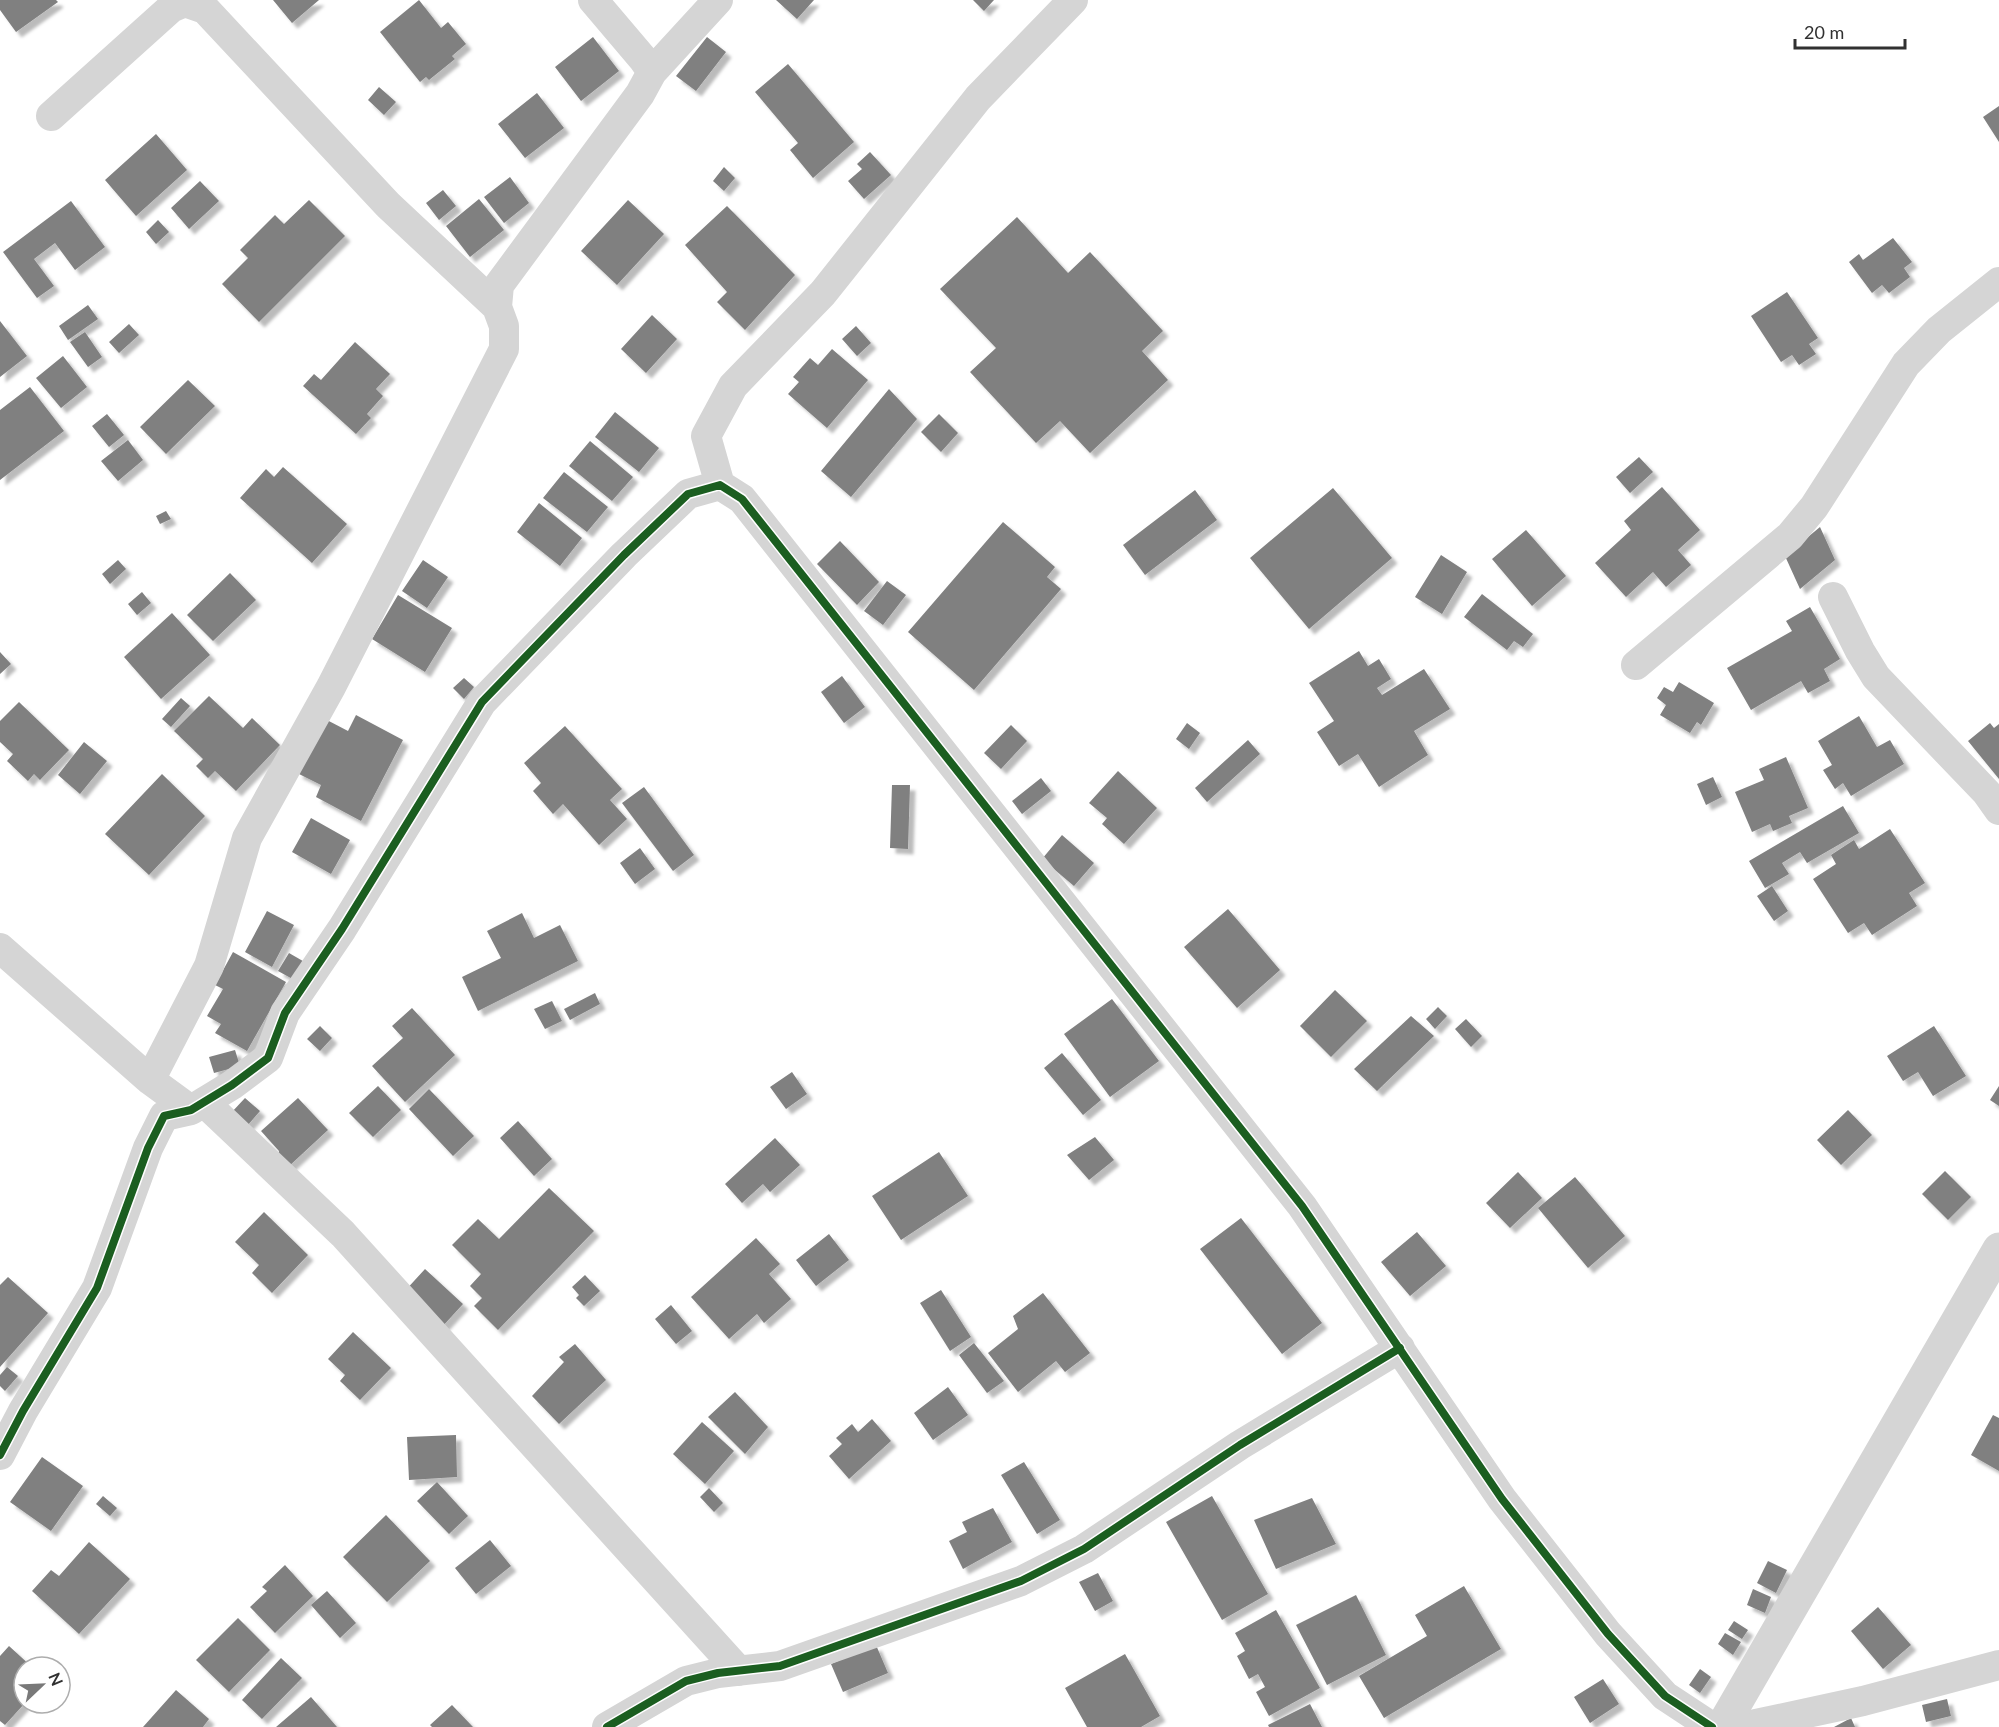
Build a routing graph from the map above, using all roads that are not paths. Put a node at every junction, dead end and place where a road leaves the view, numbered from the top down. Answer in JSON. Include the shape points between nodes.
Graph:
{"nodes":[{"id":1,"x":593,"y":0,"type":"edge"},
{"id":2,"x":718,"y":0,"type":"edge"},
{"id":3,"x":1073,"y":0,"type":"edge"},
{"id":4,"x":652,"y":72,"type":"junction"},
{"id":5,"x":51,"y":116,"type":"dead end"},
{"id":6,"x":1999,"y":282,"type":"edge"},
{"id":7,"x":497,"y":307,"type":"junction"},
{"id":8,"x":720,"y":485,"type":"junction"},
{"id":9,"x":1833,"y":597,"type":"dead end"},
{"id":10,"x":1636,"y":665,"type":"dead end"},
{"id":11,"x":1999,"y":810,"type":"edge"},
{"id":12,"x":0,"y":948,"type":"edge"},
{"id":13,"x":150,"y":1080,"type":"junction"},
{"id":14,"x":197,"y":1106,"type":"junction"},
{"id":15,"x":1999,"y":1249,"type":"edge"},
{"id":16,"x":1400,"y":1348,"type":"junction"},
{"id":17,"x":0,"y":1455,"type":"edge"},
{"id":18,"x":1999,"y":1665,"type":"edge"},
{"id":19,"x":739,"y":1671,"type":"junction"},
{"id":20,"x":607,"y":1727,"type":"edge"},
{"id":21,"x":1712,"y":1727,"type":"edge"},
{"id":22,"x":1722,"y":1727,"type":"edge"},
{"id":23,"x":1742,"y":1727,"type":"edge"}],
"edges":[{"from":1,"to":4,"type":"street"},
{"from":2,"to":4,"type":"street"},
{"from":3,"to":8,"type":"street","via":[[978,98],[823,293],[733,386],[705,436]]},
{"from":4,"to":7,"type":"street","via":[[640,94],[499,285]]},
{"from":5,"to":7,"type":"street","via":[[171,8],[185,2],[206,9],[388,205]]},
{"from":6,"to":10,"type":"street","via":[[1938,330],[1906,364],[1814,507],[1790,536]]},
{"from":7,"to":13,"type":"street","via":[[504,326],[504,349],[331,687],[248,838],[209,966]]},
{"from":8,"to":14,"type":"street","via":[[688,494],[482,702],[342,929],[285,1013],[268,1058]]},
{"from":8,"to":16,"type":"street","via":[[742,499],[1302,1206]]},
{"from":9,"to":11,"type":"street","via":[[1876,677]]},
{"from":12,"to":13,"type":"street"},
{"from":13,"to":14,"type":"street"},
{"from":14,"to":17,"type":"street","via":[[164,1116],[148,1148],[97,1288]]},
{"from":14,"to":19,"type":"street","via":[[343,1234]]},
{"from":15,"to":22,"type":"street"},
{"from":16,"to":19,"type":"street","via":[[1240,1444],[1084,1549],[1021,1581],[780,1666]]},
{"from":16,"to":21,"type":"street","via":[[1502,1499],[1608,1634],[1665,1696]]},
{"from":18,"to":23,"type":"street","via":[[1863,1701]]},
{"from":19,"to":20,"type":"street","via":[[686,1681]]}]}
